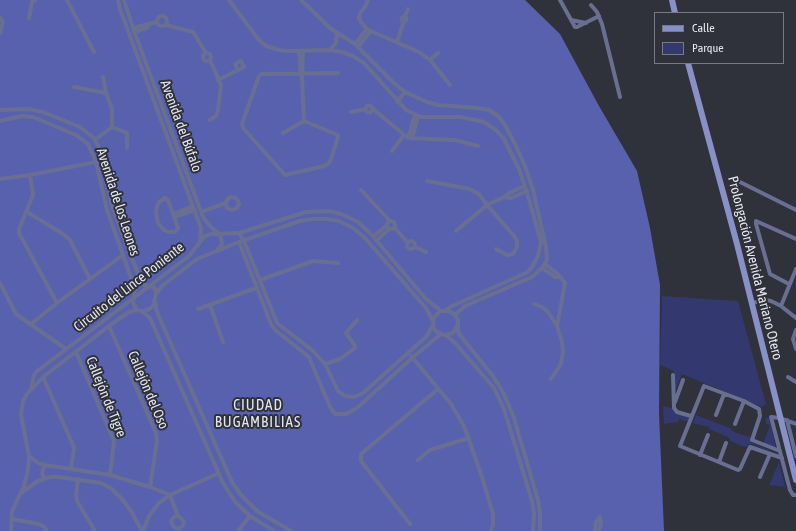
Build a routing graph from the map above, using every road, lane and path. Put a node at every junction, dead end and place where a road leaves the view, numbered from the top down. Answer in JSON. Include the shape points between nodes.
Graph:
{"nodes":[{"id":1,"x":36,"y":0,"type":"edge"},
{"id":2,"x":67,"y":0,"type":"edge"},
{"id":3,"x":118,"y":0,"type":"edge"},
{"id":4,"x":124,"y":0,"type":"edge"},
{"id":5,"x":229,"y":0,"type":"edge"},
{"id":6,"x":301,"y":0,"type":"edge"},
{"id":7,"x":368,"y":0,"type":"edge"},
{"id":8,"x":560,"y":0,"type":"edge"},
{"id":9,"x":672,"y":0,"type":"edge"},
{"id":10,"x":676,"y":0,"type":"edge"},
{"id":11,"x":591,"y":5,"type":"dead end"},
{"id":12,"x":408,"y":9,"type":"dead end"},
{"id":13,"x":676,"y":12,"type":"edge"},
{"id":14,"x":676,"y":12,"type":"edge"},
{"id":15,"x":600,"y":16,"type":"junction"},
{"id":16,"x":0,"y":18,"type":"edge"},
{"id":17,"x":29,"y":18,"type":"dead end"},
{"id":18,"x":157,"y":22,"type":"junction"},
{"id":19,"x":166,"y":25,"type":"junction"},
{"id":20,"x":134,"y":30,"type":"junction"},
{"id":21,"x":369,"y":30,"type":"junction"},
{"id":22,"x":0,"y":33,"type":"edge"},
{"id":23,"x":337,"y":33,"type":"junction"},
{"id":24,"x":397,"y":42,"type":"junction"},
{"id":25,"x":357,"y":45,"type":"junction"},
{"id":26,"x":330,"y":50,"type":"junction"},
{"id":27,"x":301,"y":51,"type":"junction"},
{"id":28,"x":94,"y":52,"type":"dead end"},
{"id":29,"x":438,"y":53,"type":"dead end"},
{"id":30,"x":430,"y":60,"type":"junction"},
{"id":31,"x":688,"y":64,"type":"edge"},
{"id":32,"x":238,"y":70,"type":"dead end"},
{"id":33,"x":338,"y":73,"type":"dead end"},
{"id":34,"x":302,"y":75,"type":"junction"},
{"id":35,"x":103,"y":77,"type":"dead end"},
{"id":36,"x":218,"y":80,"type":"junction"},
{"id":37,"x":450,"y":85,"type":"dead end"},
{"id":38,"x":74,"y":87,"type":"dead end"},
{"id":39,"x":405,"y":92,"type":"junction"},
{"id":40,"x":106,"y":93,"type":"junction"},
{"id":41,"x":620,"y":97,"type":"dead end"},
{"id":42,"x":397,"y":102,"type":"junction"},
{"id":43,"x":0,"y":110,"type":"edge"},
{"id":44,"x":351,"y":112,"type":"dead end"},
{"id":45,"x":47,"y":113,"type":"junction"},
{"id":46,"x":417,"y":116,"type":"junction"},
{"id":47,"x":0,"y":120,"type":"edge"},
{"id":48,"x":167,"y":120,"type":"junction"},
{"id":49,"x":210,"y":120,"type":"dead end"},
{"id":50,"x":44,"y":121,"type":"junction"},
{"id":51,"x":304,"y":121,"type":"junction"},
{"id":52,"x":162,"y":122,"type":"junction"},
{"id":53,"x":112,"y":127,"type":"junction"},
{"id":54,"x":283,"y":133,"type":"dead end"},
{"id":55,"x":404,"y":135,"type":"junction"},
{"id":56,"x":410,"y":139,"type":"junction"},
{"id":57,"x":95,"y":140,"type":"junction"},
{"id":58,"x":478,"y":146,"type":"dead end"},
{"id":59,"x":100,"y":148,"type":"junction"},
{"id":60,"x":127,"y":148,"type":"dead end"},
{"id":61,"x":92,"y":151,"type":"junction"},
{"id":62,"x":392,"y":151,"type":"dead end"},
{"id":63,"x":96,"y":162,"type":"junction"},
{"id":64,"x":30,"y":175,"type":"junction"},
{"id":65,"x":0,"y":179,"type":"edge"},
{"id":66,"x":734,"y":179,"type":"dead end"},
{"id":67,"x":427,"y":181,"type":"dead end"},
{"id":68,"x":525,"y":186,"type":"junction"},
{"id":69,"x":361,"y":190,"type":"dead end"},
{"id":70,"x":527,"y":191,"type":"junction"},
{"id":71,"x":504,"y":197,"type":"junction"},
{"id":72,"x":226,"y":203,"type":"dead end"},
{"id":73,"x":486,"y":205,"type":"junction"},
{"id":74,"x":194,"y":208,"type":"junction"},
{"id":75,"x":796,"y":210,"type":"edge"},
{"id":76,"x":26,"y":212,"type":"junction"},
{"id":77,"x":202,"y":212,"type":"junction"},
{"id":78,"x":173,"y":216,"type":"junction"},
{"id":79,"x":390,"y":221,"type":"junction"},
{"id":80,"x":208,"y":224,"type":"junction"},
{"id":81,"x":390,"y":227,"type":"junction"},
{"id":82,"x":201,"y":228,"type":"junction"},
{"id":83,"x":456,"y":231,"type":"dead end"},
{"id":84,"x":219,"y":234,"type":"junction"},
{"id":85,"x":239,"y":234,"type":"junction"},
{"id":86,"x":374,"y":239,"type":"junction"},
{"id":87,"x":796,"y":239,"type":"edge"},
{"id":88,"x":200,"y":242,"type":"junction"},
{"id":89,"x":242,"y":242,"type":"junction"},
{"id":90,"x":496,"y":249,"type":"dead end"},
{"id":91,"x":215,"y":252,"type":"junction"},
{"id":92,"x":426,"y":252,"type":"dead end"},
{"id":93,"x":124,"y":255,"type":"junction"},
{"id":94,"x":338,"y":263,"type":"dead end"},
{"id":95,"x":543,"y":266,"type":"junction"},
{"id":96,"x":796,"y":269,"type":"edge"},
{"id":97,"x":90,"y":279,"type":"junction"},
{"id":98,"x":260,"y":280,"type":"junction"},
{"id":99,"x":0,"y":283,"type":"edge"},
{"id":100,"x":790,"y":284,"type":"junction"},
{"id":101,"x":150,"y":286,"type":"junction"},
{"id":102,"x":256,"y":288,"type":"junction"},
{"id":103,"x":156,"y":294,"type":"junction"},
{"id":104,"x":134,"y":298,"type":"junction"},
{"id":105,"x":155,"y":302,"type":"junction"},
{"id":106,"x":57,"y":303,"type":"junction"},
{"id":107,"x":752,"y":303,"type":"junction"},
{"id":108,"x":534,"y":304,"type":"dead end"},
{"id":109,"x":210,"y":305,"type":"junction"},
{"id":110,"x":780,"y":306,"type":"junction"},
{"id":111,"x":198,"y":309,"type":"dead end"},
{"id":112,"x":140,"y":311,"type":"junction"},
{"id":113,"x":443,"y":311,"type":"junction"},
{"id":114,"x":560,"y":312,"type":"junction"},
{"id":115,"x":456,"y":316,"type":"junction"},
{"id":116,"x":550,"y":316,"type":"junction"},
{"id":117,"x":796,"y":318,"type":"edge"},
{"id":118,"x":357,"y":320,"type":"dead end"},
{"id":119,"x":433,"y":323,"type":"junction"},
{"id":120,"x":31,"y":324,"type":"junction"},
{"id":121,"x":458,"y":324,"type":"junction"},
{"id":122,"x":109,"y":326,"type":"junction"},
{"id":123,"x":557,"y":326,"type":"junction"},
{"id":124,"x":796,"y":330,"type":"edge"},
{"id":125,"x":441,"y":334,"type":"junction"},
{"id":126,"x":446,"y":335,"type":"junction"},
{"id":127,"x":222,"y":342,"type":"dead end"},
{"id":128,"x":66,"y":349,"type":"junction"},
{"id":129,"x":796,"y":349,"type":"edge"},
{"id":130,"x":76,"y":352,"type":"junction"},
{"id":131,"x":408,"y":353,"type":"junction"},
{"id":132,"x":412,"y":358,"type":"junction"},
{"id":133,"x":325,"y":364,"type":"junction"},
{"id":134,"x":673,"y":375,"type":"dead end"},
{"id":135,"x":43,"y":377,"type":"junction"},
{"id":136,"x":788,"y":377,"type":"dead end"},
{"id":137,"x":551,"y":379,"type":"dead end"},
{"id":138,"x":683,"y":380,"type":"dead end"},
{"id":139,"x":796,"y":382,"type":"edge"},
{"id":140,"x":438,"y":388,"type":"junction"},
{"id":141,"x":30,"y":389,"type":"junction"},
{"id":142,"x":369,"y":389,"type":"junction"},
{"id":143,"x":373,"y":393,"type":"junction"},
{"id":144,"x":724,"y":394,"type":"junction"},
{"id":145,"x":744,"y":402,"type":"junction"},
{"id":146,"x":674,"y":405,"type":"junction"},
{"id":147,"x":716,"y":415,"type":"dead end"},
{"id":148,"x":692,"y":416,"type":"junction"},
{"id":149,"x":780,"y":418,"type":"junction"},
{"id":150,"x":788,"y":420,"type":"junction"},
{"id":151,"x":735,"y":424,"type":"dead end"},
{"id":152,"x":796,"y":424,"type":"edge"},
{"id":153,"x":708,"y":436,"type":"dead end"},
{"id":154,"x":469,"y":438,"type":"junction"},
{"id":155,"x":726,"y":443,"type":"dead end"},
{"id":156,"x":780,"y":451,"type":"junction"},
{"id":157,"x":770,"y":454,"type":"junction"},
{"id":158,"x":700,"y":455,"type":"junction"},
{"id":159,"x":29,"y":456,"type":"junction"},
{"id":160,"x":796,"y":456,"type":"edge"},
{"id":161,"x":782,"y":458,"type":"junction"},
{"id":162,"x":418,"y":460,"type":"dead end"},
{"id":163,"x":719,"y":462,"type":"junction"},
{"id":164,"x":45,"y":465,"type":"junction"},
{"id":165,"x":71,"y":468,"type":"junction"},
{"id":166,"x":219,"y":473,"type":"junction"},
{"id":167,"x":110,"y":475,"type":"junction"},
{"id":168,"x":760,"y":477,"type":"dead end"},
{"id":169,"x":44,"y":479,"type":"junction"},
{"id":170,"x":78,"y":479,"type":"junction"},
{"id":171,"x":796,"y":480,"type":"edge"},
{"id":172,"x":150,"y":487,"type":"junction"},
{"id":173,"x":21,"y":493,"type":"junction"},
{"id":174,"x":170,"y":495,"type":"junction"},
{"id":175,"x":796,"y":495,"type":"edge"},
{"id":176,"x":178,"y":516,"type":"dead end"},
{"id":177,"x":250,"y":516,"type":"junction"},
{"id":178,"x":12,"y":519,"type":"junction"},
{"id":179,"x":410,"y":524,"type":"dead end"},
{"id":180,"x":11,"y":531,"type":"edge"},
{"id":181,"x":47,"y":531,"type":"edge"},
{"id":182,"x":96,"y":531,"type":"edge"},
{"id":183,"x":142,"y":531,"type":"edge"},
{"id":184,"x":238,"y":531,"type":"edge"},
{"id":185,"x":274,"y":531,"type":"edge"},
{"id":186,"x":292,"y":531,"type":"edge"},
{"id":187,"x":492,"y":531,"type":"edge"},
{"id":188,"x":534,"y":531,"type":"edge"},
{"id":189,"x":540,"y":531,"type":"edge"},
{"id":190,"x":594,"y":531,"type":"edge"},
{"id":191,"x":599,"y":531,"type":"edge"}],
"edges":[{"from":1,"to":17,"type":"street","via":[[32,2]]},
{"from":2,"to":28,"type":"street"},
{"from":3,"to":52,"type":"street","name":"Avenida del Búfalo"},
{"from":4,"to":20,"type":"street","name":"Avenida del Búfalo"},
{"from":5,"to":27,"type":"street","via":[[262,43],[279,50]]},
{"from":6,"to":23,"type":"street"},
{"from":7,"to":21,"type":"street","via":[[358,18]]},
{"from":8,"to":15,"type":"street","via":[[571,20],[586,23]]},
{"from":9,"to":13,"type":"street"},
{"from":10,"to":14,"type":"street"},
{"from":11,"to":15,"type":"street"},
{"from":12,"to":24,"type":"street"},
{"from":15,"to":41,"type":"street"},
{"from":16,"to":22,"type":"street","via":[[3,22]]},
{"from":18,"to":19,"type":"street","via":[[160,26]]},
{"from":18,"to":19,"type":"street","via":[[159,17],[163,16]]},
{"from":18,"to":20,"type":"street","via":[[147,28]]},
{"from":19,"to":36,"type":"street","via":[[193,32],[206,53],[203,56],[204,60],[210,60]]},
{"from":20,"to":48,"type":"street","name":"Avenida del Búfalo"},
{"from":21,"to":24,"type":"street"},
{"from":21,"to":25,"type":"street"},
{"from":23,"to":25,"type":"street"},
{"from":23,"to":26,"type":"street","via":[[336,43]]},
{"from":24,"to":30,"type":"street"},
{"from":25,"to":39,"type":"street"},
{"from":26,"to":27,"type":"street"},
{"from":26,"to":42,"type":"street","via":[[353,56],[364,63]]},
{"from":27,"to":34,"type":"street"},
{"from":29,"to":30,"type":"street"},
{"from":30,"to":37,"type":"street"},
{"from":31,"to":107,"type":"street","name":"Prolongación Avenida Mariano Otero"},
{"from":32,"to":36,"type":"street"},
{"from":33,"to":34,"type":"street"},
{"from":34,"to":51,"type":"street"},
{"from":34,"to":51,"type":"street","via":[[260,75],[242,120],[243,128],[285,176],[324,166],[331,159],[338,135]]},
{"from":35,"to":40,"type":"street"},
{"from":36,"to":49,"type":"street","via":[[221,85],[218,110],[216,116]]},
{"from":38,"to":40,"type":"street"},
{"from":39,"to":42,"type":"street"},
{"from":39,"to":95,"type":"street","via":[[438,105],[483,108],[499,117],[516,146],[533,190],[547,253]]},
{"from":40,"to":53,"type":"street","via":[[112,109]]},
{"from":42,"to":46,"type":"street"},
{"from":43,"to":45,"type":"street","name":"Avenida de los Leones"},
{"from":44,"to":55,"type":"street","via":[[369,105]]},
{"from":45,"to":50,"type":"street","via":[[48,118]]},
{"from":45,"to":57,"type":"street","name":"Avenida de los Leones","via":[[84,129]]},
{"from":46,"to":56,"type":"street"},
{"from":46,"to":68,"type":"street","via":[[461,117],[488,124],[504,140]]},
{"from":47,"to":50,"type":"street","name":"Avenida de los Leones","via":[[25,116]]},
{"from":48,"to":52,"type":"street"},
{"from":48,"to":77,"type":"street","name":"Avenida del Búfalo"},
{"from":50,"to":61,"type":"street","name":"Avenida de los Leones","via":[[82,139]]},
{"from":51,"to":54,"type":"street"},
{"from":52,"to":74,"type":"street","name":"Avenida del Búfalo"},
{"from":53,"to":57,"type":"street","name":"Avenida de los Leones"},
{"from":53,"to":60,"type":"street","via":[[127,133]]},
{"from":55,"to":56,"type":"street"},
{"from":55,"to":62,"type":"street"},
{"from":56,"to":58,"type":"street","via":[[455,140]]},
{"from":57,"to":59,"type":"street","name":"Avenida de los Leones"},
{"from":59,"to":61,"type":"street","via":[[94,148]]},
{"from":59,"to":101,"type":"street","name":"Avenida de los Leones","via":[[112,206],[141,282]]},
{"from":61,"to":63,"type":"street","name":"Avenida de los Leones"},
{"from":63,"to":64,"type":"street"},
{"from":63,"to":93,"type":"street","name":"Avenida de los Leones","via":[[104,198]]},
{"from":64,"to":65,"type":"street"},
{"from":64,"to":76,"type":"street","via":[[33,195]]},
{"from":66,"to":75,"type":"street"},
{"from":67,"to":73,"type":"street","via":[[474,190]]},
{"from":68,"to":70,"type":"street"},
{"from":68,"to":71,"type":"street"},
{"from":69,"to":79,"type":"street"},
{"from":70,"to":71,"type":"street","via":[[511,198]]},
{"from":70,"to":113,"type":"street","via":[[541,242],[532,267],[516,278]]},
{"from":71,"to":73,"type":"street"},
{"from":72,"to":77,"type":"street"},
{"from":73,"to":83,"type":"street"},
{"from":73,"to":90,"type":"street","via":[[517,241],[513,254],[507,255]]},
{"from":74,"to":78,"type":"street"},
{"from":74,"to":82,"type":"street","name":"Avenida del Búfalo"},
{"from":76,"to":97,"type":"street","via":[[70,240]]},
{"from":76,"to":106,"type":"street","via":[[19,233]]},
{"from":77,"to":80,"type":"street","name":"Avenida del Búfalo"},
{"from":78,"to":78,"type":"street","via":[[167,199],[161,200],[156,212],[157,219],[160,226],[169,232],[178,228]]},
{"from":79,"to":81,"type":"street"},
{"from":79,"to":81,"type":"street","via":[[394,222]]},
{"from":80,"to":82,"type":"street"},
{"from":80,"to":84,"type":"street","name":"Avenida del Búfalo"},
{"from":81,"to":86,"type":"street"},
{"from":81,"to":92,"type":"street","via":[[408,243],[409,248],[415,247]]},
{"from":82,"to":88,"type":"street","name":"Avenida del Búfalo"},
{"from":84,"to":85,"type":"street","name":"Circuito del Lince Poniente"},
{"from":84,"to":88,"type":"street","name":"Circuito del Lince Poniente","via":[[205,236]]},
{"from":84,"to":91,"type":"street","via":[[222,244]]},
{"from":85,"to":86,"type":"street","name":"Circuito del Lince Poniente","via":[[306,212],[329,211],[358,222]]},
{"from":85,"to":89,"type":"street"},
{"from":86,"to":113,"type":"street","name":"Circuito del Lince Poniente","via":[[421,293]]},
{"from":87,"to":100,"type":"street","via":[[756,221],[770,274]]},
{"from":88,"to":101,"type":"street","name":"Circuito del Lince Poniente","via":[[189,256]]},
{"from":89,"to":91,"type":"street","name":"Circuito del Lince Poniente"},
{"from":89,"to":98,"type":"street"},
{"from":89,"to":102,"type":"street"},
{"from":89,"to":119,"type":"street","name":"Circuito del Lince Poniente","via":[[300,221],[339,221],[365,238],[426,308]]},
{"from":91,"to":103,"type":"street","name":"Circuito del Lince Poniente","via":[[197,259],[166,282]]},
{"from":93,"to":97,"type":"street"},
{"from":93,"to":104,"type":"street","name":"Avenida de los Leones","via":[[134,289]]},
{"from":94,"to":98,"type":"street","via":[[313,262]]},
{"from":95,"to":114,"type":"street","via":[[565,284]]},
{"from":95,"to":115,"type":"street","via":[[532,277],[465,306]]},
{"from":96,"to":100,"type":"street"},
{"from":97,"to":106,"type":"street"},
{"from":98,"to":133,"type":"street","via":[[277,323],[312,350]]},
{"from":99,"to":120,"type":"street","via":[[13,311]]},
{"from":100,"to":110,"type":"street"},
{"from":101,"to":103,"type":"street","name":"Avenida de los Leones","via":[[155,289]]},
{"from":101,"to":104,"type":"street","name":"Circuito del Lince Poniente"},
{"from":102,"to":109,"type":"street"},
{"from":102,"to":143,"type":"street","via":[[273,327],[309,357],[335,414],[346,414],[357,408]]},
{"from":103,"to":105,"type":"street"},
{"from":104,"to":112,"type":"street","name":"Avenida de los Leones","via":[[134,305]]},
{"from":104,"to":128,"type":"street","name":"Circuito del Lince Poniente"},
{"from":105,"to":112,"type":"street","name":"Circuito del Lince Poniente","via":[[150,309]]},
{"from":105,"to":186,"type":"street","via":[[157,312],[232,482],[257,511]]},
{"from":106,"to":120,"type":"street"},
{"from":107,"to":110,"type":"street","via":[[765,300]]},
{"from":107,"to":149,"type":"street","name":"Prolongación Avenida Mariano Otero"},
{"from":108,"to":116,"type":"street","via":[[545,309]]},
{"from":109,"to":111,"type":"street"},
{"from":109,"to":127,"type":"street"},
{"from":110,"to":117,"type":"street"},
{"from":112,"to":122,"type":"street","name":"Circuito del Lince Poniente","via":[[129,312]]},
{"from":112,"to":166,"type":"street","name":"Avenida de los Leones","via":[[150,318]]},
{"from":113,"to":115,"type":"street","via":[[452,312]]},
{"from":113,"to":119,"type":"street","via":[[435,316]]},
{"from":114,"to":116,"type":"street"},
{"from":114,"to":123,"type":"street"},
{"from":115,"to":121,"type":"street"},
{"from":116,"to":123,"type":"street"},
{"from":118,"to":133,"type":"street","via":[[346,333],[355,347],[340,359]]},
{"from":119,"to":125,"type":"street","via":[[437,332]]},
{"from":119,"to":131,"type":"street","via":[[426,337]]},
{"from":120,"to":128,"type":"street"},
{"from":121,"to":126,"type":"street","via":[[453,333]]},
{"from":121,"to":189,"type":"street","via":[[459,334],[499,385],[514,418],[538,500]]},
{"from":122,"to":130,"type":"street","name":"Circuito del Lince Poniente"},
{"from":122,"to":172,"type":"street","name":"Callejón del Oso","via":[[156,436]]},
{"from":123,"to":137,"type":"street","via":[[563,356],[559,368]]},
{"from":124,"to":129,"type":"street","via":[[793,339]]},
{"from":125,"to":126,"type":"street"},
{"from":125,"to":132,"type":"street"},
{"from":126,"to":188,"type":"street","via":[[494,388],[504,409],[532,501]]},
{"from":128,"to":141,"type":"street","name":"Circuito del Lince Poniente","via":[[36,372]]},
{"from":130,"to":135,"type":"street","name":"Circuito del Lince Poniente"},
{"from":130,"to":167,"type":"street","name":"Callejón de Tigre","via":[[114,440]]},
{"from":131,"to":132,"type":"street"},
{"from":131,"to":142,"type":"street"},
{"from":132,"to":140,"type":"street"},
{"from":132,"to":143,"type":"street"},
{"from":133,"to":142,"type":"street","via":[[340,394],[350,397]]},
{"from":134,"to":146,"type":"street"},
{"from":135,"to":141,"type":"street","name":"Circuito del Lince Poniente"},
{"from":135,"to":165,"type":"street","via":[[73,445]]},
{"from":136,"to":139,"type":"street"},
{"from":138,"to":146,"type":"street"},
{"from":140,"to":154,"type":"street","via":[[462,421]]},
{"from":140,"to":179,"type":"street","via":[[361,454],[361,461]]},
{"from":141,"to":159,"type":"street","via":[[23,401],[20,414]]},
{"from":142,"to":143,"type":"street"},
{"from":144,"to":145,"type":"street"},
{"from":144,"to":147,"type":"street"},
{"from":144,"to":148,"type":"street","via":[[704,386]]},
{"from":145,"to":151,"type":"street"},
{"from":145,"to":156,"type":"street","via":[[760,412],[752,440]]},
{"from":146,"to":148,"type":"street","via":[[677,412]]},
{"from":148,"to":158,"type":"street","via":[[680,446]]},
{"from":149,"to":150,"type":"street"},
{"from":149,"to":156,"type":"street","via":[[771,418]]},
{"from":149,"to":171,"type":"street","name":"Prolongación Avenida Mariano Otero"},
{"from":150,"to":152,"type":"street"},
{"from":150,"to":160,"type":"street"},
{"from":153,"to":158,"type":"street"},
{"from":154,"to":162,"type":"street","via":[[430,450]]},
{"from":154,"to":187,"type":"street","via":[[493,514]]},
{"from":155,"to":163,"type":"street"},
{"from":156,"to":161,"type":"street"},
{"from":157,"to":161,"type":"street"},
{"from":157,"to":163,"type":"street","via":[[750,446],[739,470]]},
{"from":157,"to":168,"type":"street"},
{"from":158,"to":163,"type":"street"},
{"from":159,"to":164,"type":"street"},
{"from":159,"to":173,"type":"street"},
{"from":161,"to":175,"type":"street","via":[[790,490]]},
{"from":164,"to":165,"type":"street"},
{"from":164,"to":169,"type":"street","via":[[42,472]]},
{"from":165,"to":167,"type":"street"},
{"from":166,"to":174,"type":"street"},
{"from":166,"to":177,"type":"street","name":"Avenida de los Leones","via":[[236,503]]},
{"from":167,"to":172,"type":"street"},
{"from":169,"to":170,"type":"street","via":[[59,476]]},
{"from":169,"to":173,"type":"street"},
{"from":170,"to":182,"type":"street","via":[[77,501]]},
{"from":170,"to":183,"type":"street","via":[[101,483],[112,489],[131,511]]},
{"from":172,"to":174,"type":"street"},
{"from":173,"to":178,"type":"street","via":[[12,511]]},
{"from":174,"to":176,"type":"street"},
{"from":174,"to":183,"type":"street","via":[[154,509]]},
{"from":177,"to":184,"type":"street"},
{"from":177,"to":185,"type":"street","name":"Avenida de los Leones"},
{"from":178,"to":180,"type":"street"},
{"from":178,"to":181,"type":"street","via":[[40,524]]},
{"from":190,"to":191,"type":"street","via":[[600,517]]}]}
